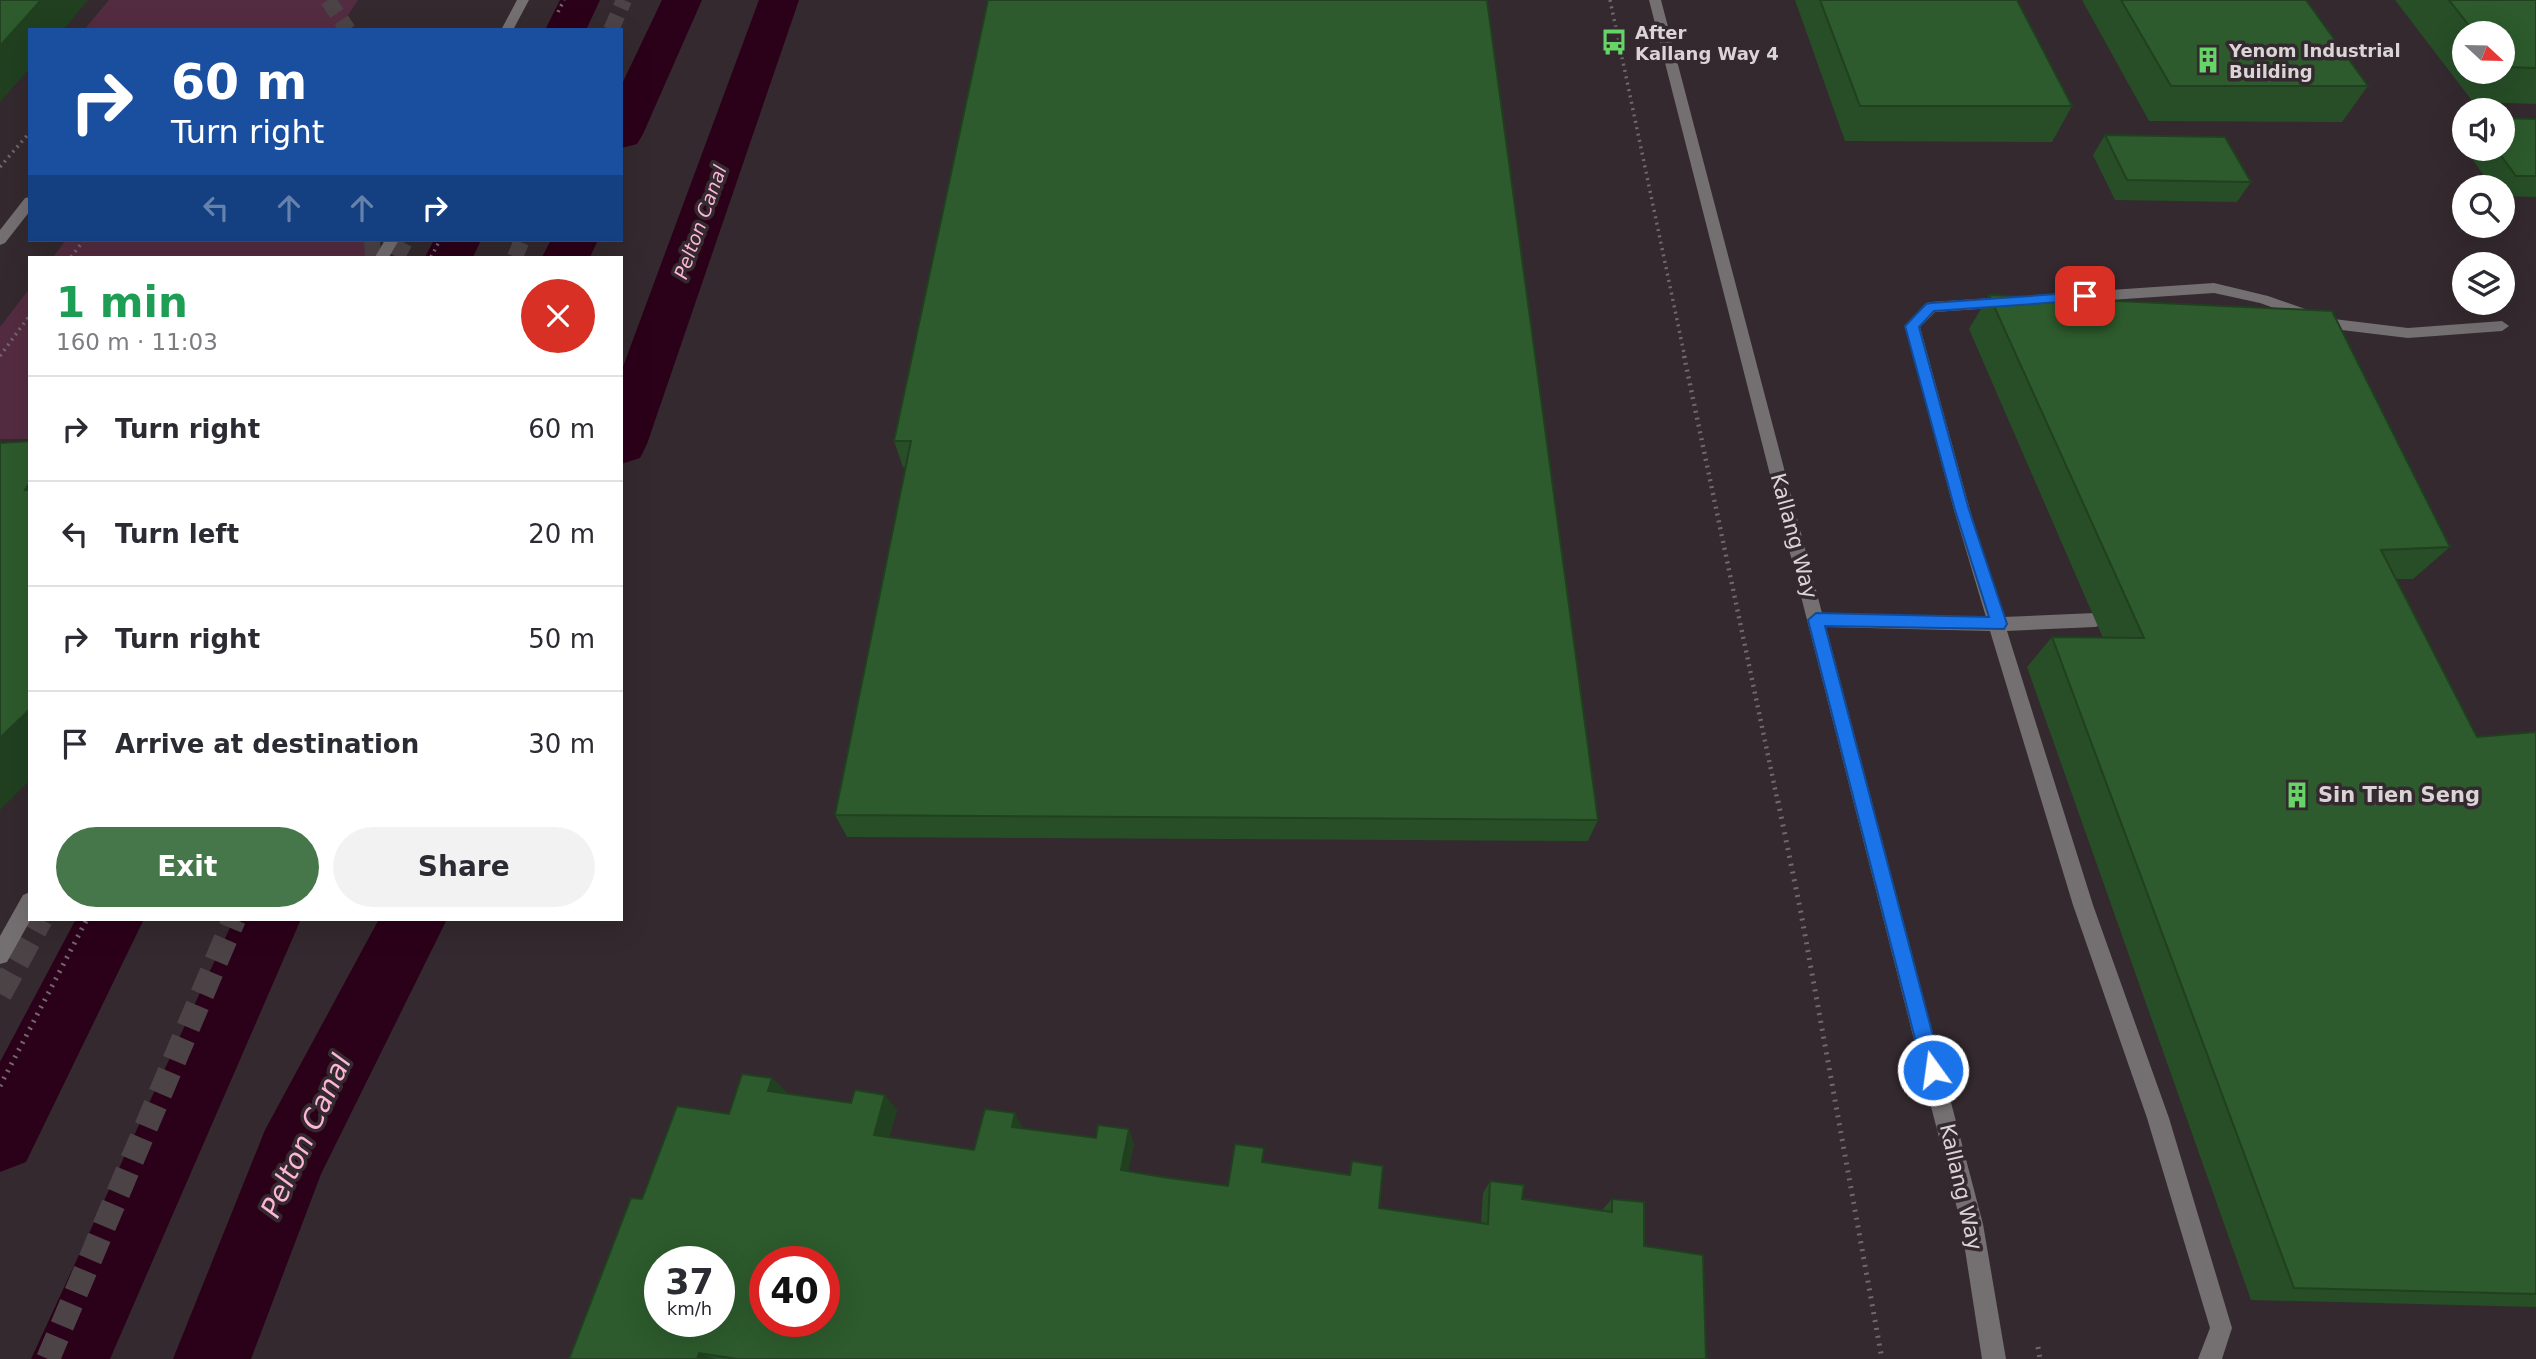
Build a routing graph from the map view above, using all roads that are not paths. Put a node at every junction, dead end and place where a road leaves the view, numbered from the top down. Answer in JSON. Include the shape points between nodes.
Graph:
{"nodes":[{"id":1,"x":523,"y":0,"type":"edge"},
{"id":2,"x":1655,"y":0,"type":"edge"},
{"id":3,"x":508,"y":28,"type":"edge"},
{"id":4,"x":28,"y":204,"type":"edge"},
{"id":5,"x":0,"y":240,"type":"edge"},
{"id":6,"x":2502,"y":326,"type":"dead end"},
{"id":7,"x":1816,"y":620,"type":"junction"},
{"id":8,"x":2095,"y":620,"type":"dead end"},
{"id":9,"x":1999,"y":624,"type":"junction"},
{"id":10,"x":28,"y":905,"type":"edge"},
{"id":11,"x":0,"y":955,"type":"edge"},
{"id":12,"x":1994,"y":1359,"type":"edge"},
{"id":13,"x":2210,"y":1359,"type":"edge"}],
"edges":[{"from":1,"to":3,"type":"street"},
{"from":2,"to":7,"type":"street","name":"Kallang Way"},
{"from":4,"to":5,"type":"street"},
{"from":6,"to":9,"type":"street","via":[[2409,333],[2333,324],[2263,299],[2214,288],[1931,307],[1912,326],[1962,510]]},
{"from":7,"to":9,"type":"street"},
{"from":7,"to":12,"type":"street","name":"Kallang Way","via":[[1972,1224]]},
{"from":8,"to":9,"type":"street"},
{"from":9,"to":13,"type":"street","via":[[2083,905],[2158,1118],[2221,1328]]},
{"from":10,"to":11,"type":"street"}]}
